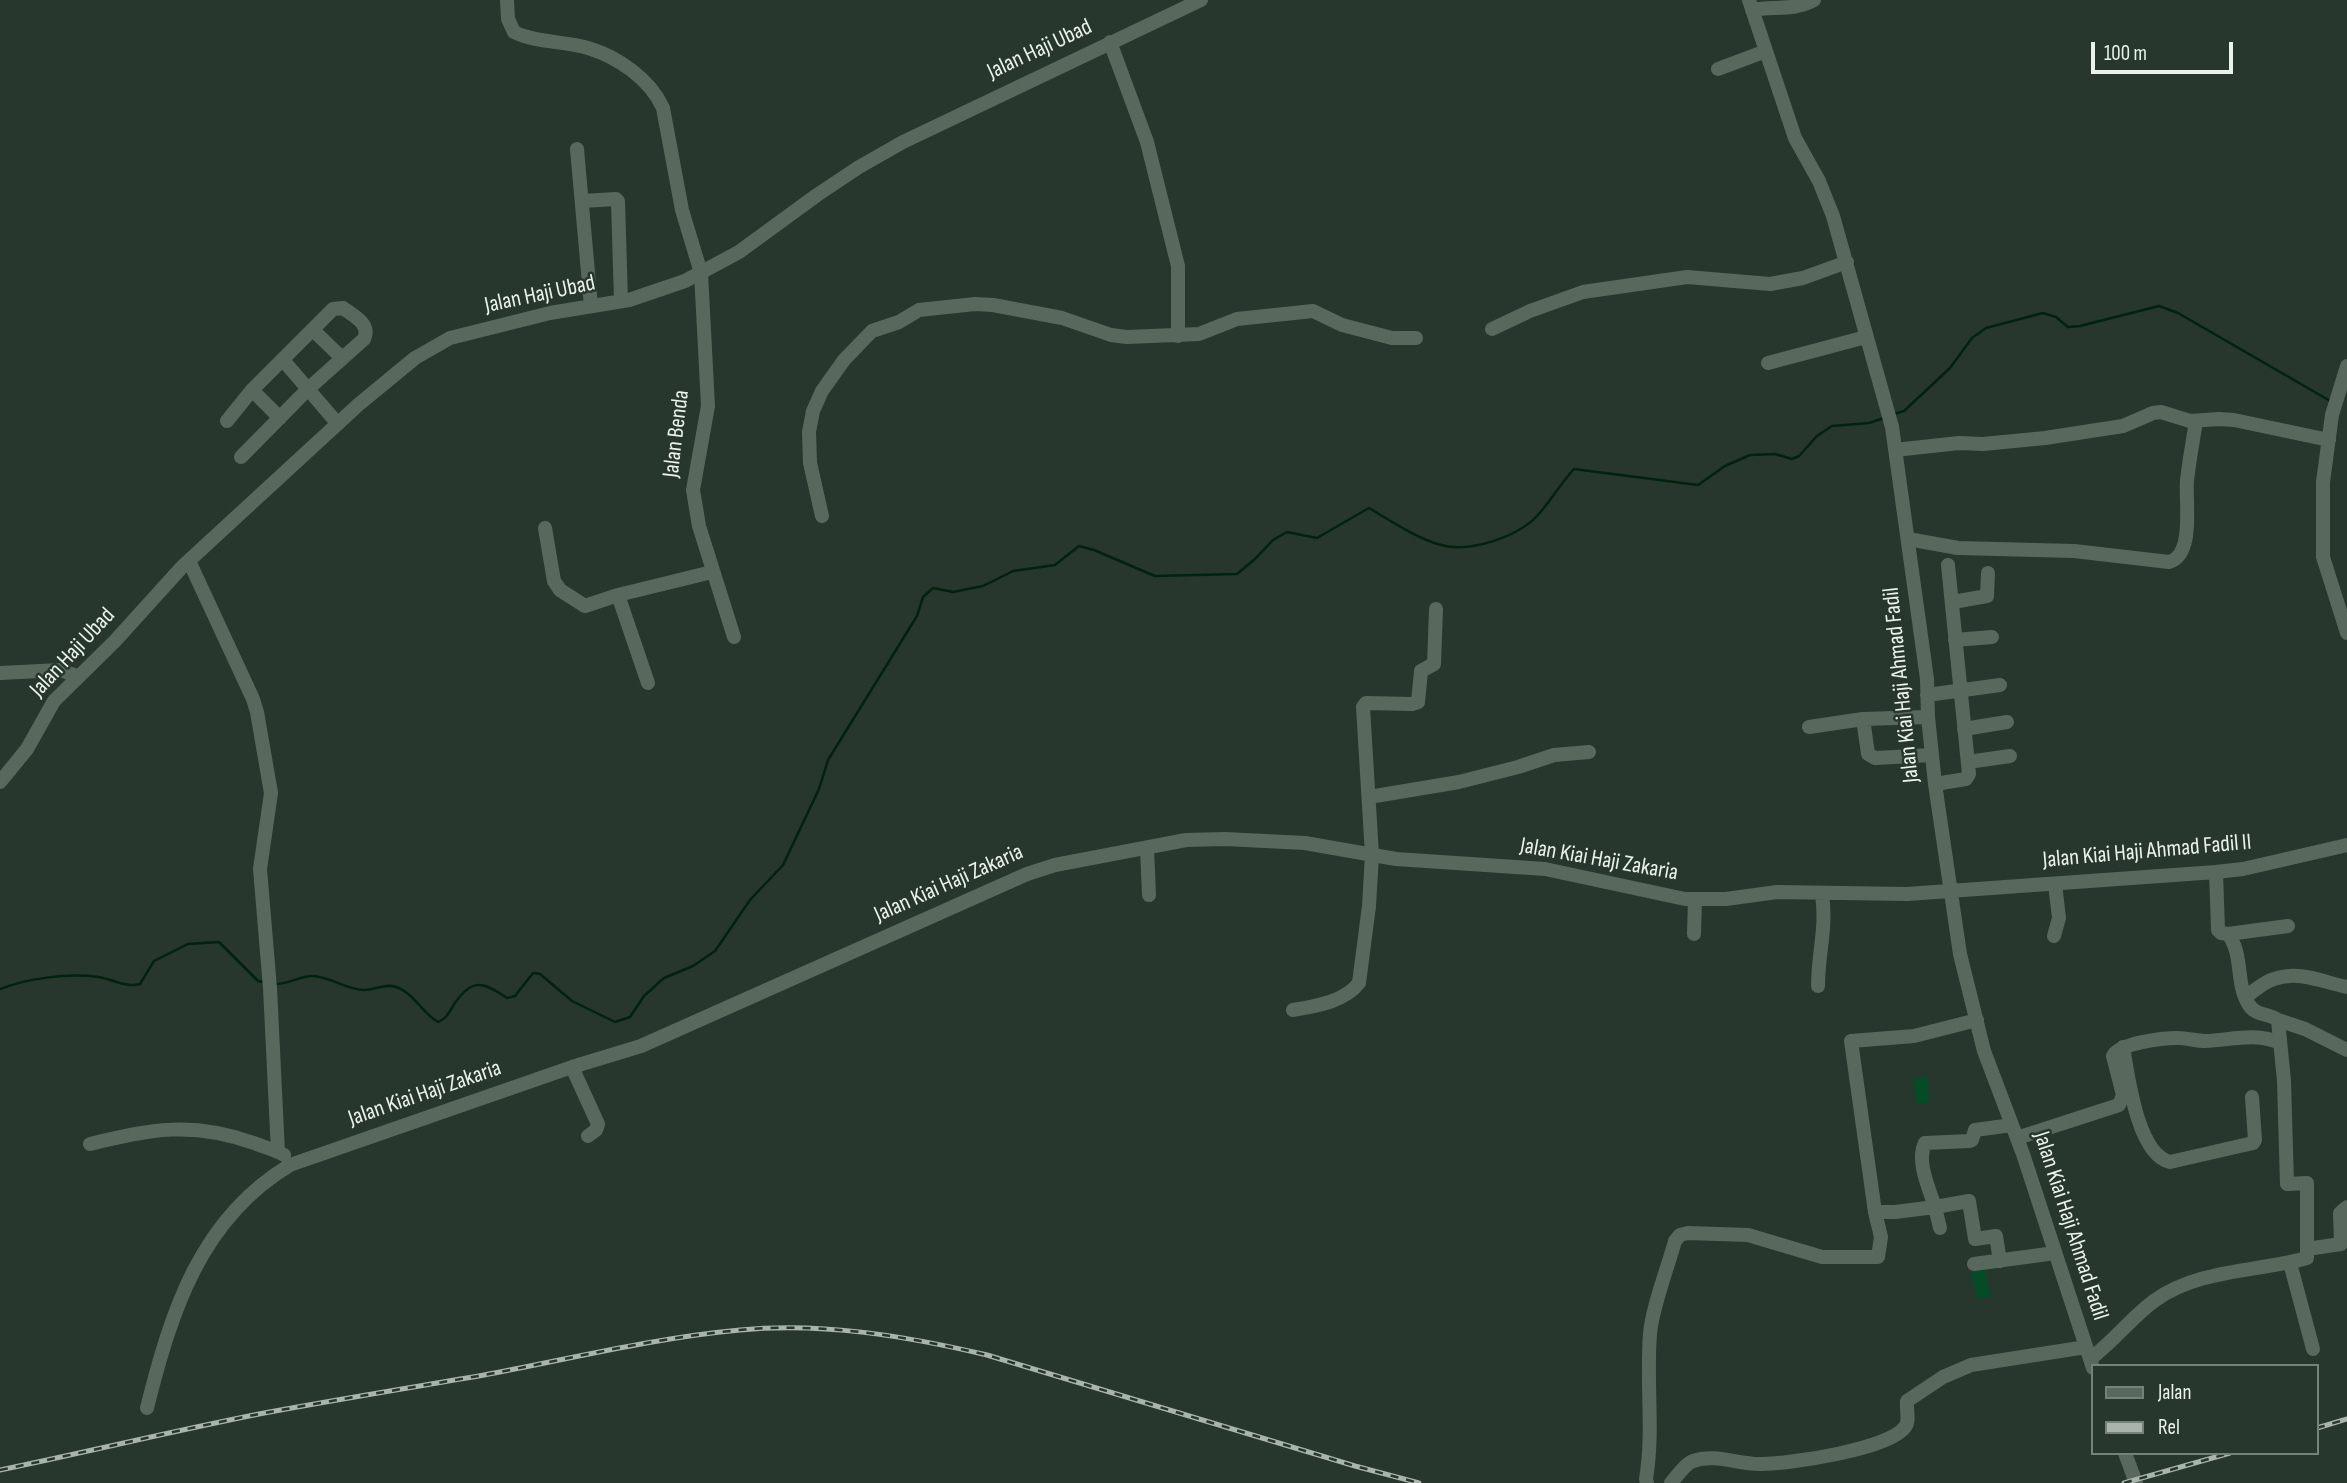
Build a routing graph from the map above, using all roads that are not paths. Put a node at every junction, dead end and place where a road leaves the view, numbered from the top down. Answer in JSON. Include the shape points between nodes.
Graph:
{"nodes":[{"id":1,"x":507,"y":0,"type":"edge"},
{"id":2,"x":1200,"y":0,"type":"edge"},
{"id":3,"x":1814,"y":0,"type":"edge"},
{"id":4,"x":1750,"y":5,"type":"edge"},
{"id":5,"x":1110,"y":42,"type":"junction"},
{"id":6,"x":1766,"y":51,"type":"junction"},
{"id":7,"x":1718,"y":69,"type":"dead end"},
{"id":8,"x":577,"y":149,"type":"dead end"},
{"id":9,"x":582,"y":201,"type":"junction"},
{"id":10,"x":1847,"y":262,"type":"junction"},
{"id":11,"x":701,"y":273,"type":"junction"},
{"id":12,"x":621,"y":301,"type":"junction"},
{"id":13,"x":591,"y":306,"type":"junction"},
{"id":14,"x":1492,"y":329,"type":"dead end"},
{"id":15,"x":313,"y":330,"type":"junction"},
{"id":16,"x":1178,"y":336,"type":"junction"},
{"id":17,"x":1866,"y":337,"type":"junction"},
{"id":18,"x":1416,"y":338,"type":"dead end"},
{"id":19,"x":342,"y":358,"type":"junction"},
{"id":20,"x":283,"y":360,"type":"junction"},
{"id":21,"x":1768,"y":363,"type":"dead end"},
{"id":22,"x":2347,"y":366,"type":"edge"},
{"id":23,"x":252,"y":390,"type":"junction"},
{"id":24,"x":308,"y":390,"type":"junction"},
{"id":25,"x":279,"y":418,"type":"junction"},
{"id":26,"x":228,"y":421,"type":"dead end"},
{"id":27,"x":2196,"y":421,"type":"junction"},
{"id":28,"x":338,"y":424,"type":"junction"},
{"id":29,"x":2329,"y":440,"type":"junction"},
{"id":30,"x":1895,"y":450,"type":"junction"},
{"id":31,"x":241,"y":457,"type":"dead end"},
{"id":32,"x":822,"y":516,"type":"dead end"},
{"id":33,"x":545,"y":528,"type":"dead end"},
{"id":34,"x":1908,"y":539,"type":"junction"},
{"id":35,"x":189,"y":561,"type":"junction"},
{"id":36,"x":1948,"y":565,"type":"dead end"},
{"id":37,"x":712,"y":572,"type":"junction"},
{"id":38,"x":1987,"y":573,"type":"dead end"},
{"id":39,"x":618,"y":594,"type":"junction"},
{"id":40,"x":1953,"y":603,"type":"junction"},
{"id":41,"x":1436,"y":610,"type":"dead end"},
{"id":42,"x":2347,"y":633,"type":"edge"},
{"id":43,"x":734,"y":637,"type":"dead end"},
{"id":44,"x":1993,"y":637,"type":"dead end"},
{"id":45,"x":1955,"y":640,"type":"junction"},
{"id":46,"x":0,"y":673,"type":"edge"},
{"id":47,"x":77,"y":676,"type":"junction"},
{"id":48,"x":648,"y":683,"type":"dead end"},
{"id":49,"x":2000,"y":685,"type":"dead end"},
{"id":50,"x":1960,"y":692,"type":"junction"},
{"id":51,"x":1927,"y":695,"type":"junction"},
{"id":52,"x":1928,"y":717,"type":"junction"},
{"id":53,"x":1863,"y":719,"type":"junction"},
{"id":54,"x":2007,"y":722,"type":"dead end"},
{"id":55,"x":1809,"y":727,"type":"dead end"},
{"id":56,"x":1964,"y":729,"type":"junction"},
{"id":57,"x":1589,"y":752,"type":"dead end"},
{"id":58,"x":1932,"y":755,"type":"junction"},
{"id":59,"x":2010,"y":756,"type":"dead end"},
{"id":60,"x":1968,"y":762,"type":"junction"},
{"id":61,"x":0,"y":782,"type":"edge"},
{"id":62,"x":1936,"y":784,"type":"junction"},
{"id":63,"x":1369,"y":797,"type":"junction"},
{"id":64,"x":2347,"y":845,"type":"edge"},
{"id":65,"x":1147,"y":848,"type":"junction"},
{"id":66,"x":1372,"y":855,"type":"junction"},
{"id":67,"x":2216,"y":872,"type":"junction"},
{"id":68,"x":2055,"y":884,"type":"junction"},
{"id":69,"x":1950,"y":890,"type":"junction"},
{"id":70,"x":1822,"y":894,"type":"junction"},
{"id":71,"x":1149,"y":895,"type":"dead end"},
{"id":72,"x":1695,"y":899,"type":"junction"},
{"id":73,"x":2288,"y":926,"type":"dead end"},
{"id":74,"x":1694,"y":934,"type":"dead end"},
{"id":75,"x":2228,"y":934,"type":"junction"},
{"id":76,"x":2054,"y":936,"type":"dead end"},
{"id":77,"x":1818,"y":986,"type":"dead end"},
{"id":78,"x":2347,"y":987,"type":"edge"},
{"id":79,"x":2247,"y":995,"type":"junction"},
{"id":80,"x":1293,"y":1010,"type":"dead end"},
{"id":81,"x":1977,"y":1020,"type":"junction"},
{"id":82,"x":2278,"y":1020,"type":"junction"},
{"id":83,"x":2280,"y":1043,"type":"junction"},
{"id":84,"x":2123,"y":1047,"type":"junction"},
{"id":85,"x":2347,"y":1050,"type":"edge"},
{"id":86,"x":572,"y":1067,"type":"junction"},
{"id":87,"x":2252,"y":1097,"type":"dead end"},
{"id":88,"x":2015,"y":1132,"type":"junction"},
{"id":89,"x":588,"y":1136,"type":"dead end"},
{"id":90,"x":90,"y":1144,"type":"dead end"},
{"id":91,"x":278,"y":1152,"type":"junction"},
{"id":92,"x":290,"y":1165,"type":"junction"},
{"id":93,"x":1935,"y":1207,"type":"junction"},
{"id":94,"x":2347,"y":1208,"type":"edge"},
{"id":95,"x":1875,"y":1212,"type":"junction"},
{"id":96,"x":1940,"y":1228,"type":"dead end"},
{"id":97,"x":2307,"y":1249,"type":"junction"},
{"id":98,"x":2055,"y":1253,"type":"junction"},
{"id":99,"x":2000,"y":1261,"type":"junction"},
{"id":100,"x":2290,"y":1263,"type":"junction"},
{"id":101,"x":1974,"y":1264,"type":"dead end"},
{"id":102,"x":2313,"y":1349,"type":"dead end"},
{"id":103,"x":2090,"y":1358,"type":"edge"},
{"id":104,"x":147,"y":1408,"type":"dead end"},
{"id":105,"x":2126,"y":1455,"type":"edge"},
{"id":106,"x":1647,"y":1483,"type":"edge"},
{"id":107,"x":1671,"y":1483,"type":"edge"},
{"id":108,"x":2136,"y":1483,"type":"edge"}],
"edges":[{"from":1,"to":11,"type":"street","name":"Jalan Benda","via":[[514,32],[588,48],[621,62],[659,99],[682,210]]},
{"from":2,"to":5,"type":"street","name":"Jalan Haji Ubad"},
{"from":3,"to":4,"type":"street","via":[[1793,8]]},
{"from":4,"to":6,"type":"street","name":"Jalan Kiai Haji Ahmad Fadil"},
{"from":5,"to":11,"type":"street","name":"Jalan Haji Ubad","via":[[870,160]]},
{"from":5,"to":16,"type":"street","via":[[1147,142],[1178,266]]},
{"from":6,"to":7,"type":"street"},
{"from":6,"to":10,"type":"street","name":"Jalan Kiai Haji Ahmad Fadil","via":[[1795,138],[1819,180]]},
{"from":8,"to":9,"type":"street"},
{"from":9,"to":12,"type":"street","via":[[618,201]]},
{"from":9,"to":13,"type":"street"},
{"from":10,"to":14,"type":"street","via":[[1770,284],[1688,277],[1583,292]]},
{"from":10,"to":17,"type":"street","name":"Jalan Kiai Haji Ahmad Fadil"},
{"from":11,"to":12,"type":"street","name":"Jalan Haji Ubad"},
{"from":11,"to":37,"type":"street","name":"Jalan Benda","via":[[708,406],[693,490]]},
{"from":12,"to":13,"type":"street","name":"Jalan Haji Ubad"},
{"from":13,"to":28,"type":"street","name":"Jalan Haji Ubad","via":[[450,338],[415,358]]},
{"from":15,"to":19,"type":"street"},
{"from":15,"to":19,"type":"street","via":[[338,308],[366,327],[364,339]]},
{"from":15,"to":20,"type":"street"},
{"from":16,"to":18,"type":"street","via":[[1199,334],[1237,319],[1313,311],[1342,325],[1392,338]]},
{"from":16,"to":32,"type":"street","via":[[1118,336],[1062,318],[975,304],[919,310],[872,331],[844,360],[813,411],[810,463]]},
{"from":17,"to":21,"type":"street"},
{"from":17,"to":30,"type":"street","name":"Jalan Kiai Haji Ahmad Fadil"},
{"from":19,"to":24,"type":"street"},
{"from":20,"to":23,"type":"street"},
{"from":20,"to":24,"type":"street"},
{"from":22,"to":29,"type":"street"},
{"from":23,"to":25,"type":"street"},
{"from":23,"to":26,"type":"street"},
{"from":24,"to":25,"type":"street"},
{"from":24,"to":28,"type":"street"},
{"from":25,"to":31,"type":"street"},
{"from":27,"to":29,"type":"street","via":[[2234,420]]},
{"from":27,"to":30,"type":"street","via":[[2161,412],[2123,426],[2045,439]]},
{"from":27,"to":34,"type":"street","via":[[2187,482],[2190,513],[2180,555],[2174,560],[1958,548]]},
{"from":28,"to":35,"type":"street","name":"Jalan Haji Ubad"},
{"from":29,"to":42,"type":"street","via":[[2323,482],[2323,557]]},
{"from":30,"to":34,"type":"street","name":"Jalan Kiai Haji Ahmad Fadil"},
{"from":33,"to":39,"type":"street","via":[[554,581],[560,590],[584,606]]},
{"from":34,"to":51,"type":"street","name":"Jalan Kiai Haji Ahmad Fadil"},
{"from":35,"to":47,"type":"street","name":"Jalan Haji Ubad"},
{"from":35,"to":91,"type":"street","via":[[257,712],[271,793],[261,863]]},
{"from":36,"to":40,"type":"street"},
{"from":37,"to":39,"type":"street"},
{"from":37,"to":43,"type":"street","name":"Jalan Benda"},
{"from":38,"to":40,"type":"street","via":[[1987,596]]},
{"from":39,"to":48,"type":"street"},
{"from":40,"to":45,"type":"street"},
{"from":41,"to":63,"type":"street","via":[[1434,664],[1420,671],[1418,702],[1364,705]]},
{"from":44,"to":45,"type":"street"},
{"from":45,"to":50,"type":"street"},
{"from":46,"to":47,"type":"street","via":[[60,670]]},
{"from":47,"to":61,"type":"street","name":"Jalan Haji Ubad","via":[[54,701],[27,749]]},
{"from":49,"to":50,"type":"street"},
{"from":50,"to":51,"type":"street"},
{"from":50,"to":56,"type":"street"},
{"from":51,"to":52,"type":"street","name":"Jalan Kiai Haji Ahmad Fadil"},
{"from":52,"to":53,"type":"street"},
{"from":52,"to":58,"type":"street","name":"Jalan Kiai Haji Ahmad Fadil"},
{"from":53,"to":55,"type":"street"},
{"from":53,"to":58,"type":"street","via":[[1865,746],[1871,757]]},
{"from":54,"to":56,"type":"street"},
{"from":56,"to":60,"type":"street"},
{"from":57,"to":63,"type":"street","via":[[1554,755],[1468,780]]},
{"from":58,"to":62,"type":"street","name":"Jalan Kiai Haji Ahmad Fadil"},
{"from":59,"to":60,"type":"street"},
{"from":60,"to":62,"type":"street","via":[[1966,779]]},
{"from":62,"to":69,"type":"street","name":"Jalan Kiai Haji Ahmad Fadil"},
{"from":63,"to":66,"type":"street"},
{"from":64,"to":67,"type":"street","name":"Jalan Kiai Haji Ahmad Fadil II"},
{"from":65,"to":66,"type":"street","name":"Jalan Kiai Haji Zakaria","via":[[1186,841],[1246,840],[1305,843]]},
{"from":65,"to":71,"type":"street"},
{"from":65,"to":86,"type":"street","name":"Jalan Kiai Haji Zakaria","via":[[1035,871],[668,1035]]},
{"from":66,"to":72,"type":"street","name":"Jalan Kiai Haji Zakaria","via":[[1545,869]]},
{"from":66,"to":80,"type":"street","via":[[1359,983],[1351,992]]},
{"from":67,"to":68,"type":"street","name":"Jalan Kiai Haji Ahmad Fadil II"},
{"from":67,"to":75,"type":"street","via":[[2218,930]]},
{"from":68,"to":69,"type":"street","name":"Jalan Kiai Haji Ahmad Fadil II"},
{"from":68,"to":76,"type":"street","via":[[2059,919]]},
{"from":69,"to":70,"type":"street","name":"Jalan Kiai Haji Zakaria"},
{"from":69,"to":81,"type":"street","name":"Jalan Kiai Haji Ahmad Fadil"},
{"from":70,"to":72,"type":"street","name":"Jalan Kiai Haji Zakaria","via":[[1777,892]]},
{"from":70,"to":77,"type":"street","via":[[1824,934]]},
{"from":72,"to":74,"type":"street"},
{"from":73,"to":75,"type":"street"},
{"from":75,"to":79,"type":"street","via":[[2236,947]]},
{"from":78,"to":79,"type":"street","via":[[2288,976]]},
{"from":79,"to":82,"type":"street","via":[[2253,1010]]},
{"from":81,"to":88,"type":"street","name":"Jalan Kiai Haji Ahmad Fadil"},
{"from":81,"to":95,"type":"street","via":[[1914,1036],[1851,1041]]},
{"from":82,"to":83,"type":"street"},
{"from":82,"to":85,"type":"street"},
{"from":83,"to":84,"type":"street","via":[[2267,1037],[2242,1036],[2206,1041],[2180,1038]]},
{"from":83,"to":97,"type":"street","via":[[2287,1184],[2307,1183]]},
{"from":84,"to":87,"type":"street","via":[[2134,1107],[2148,1142],[2164,1160],[2253,1143]]},
{"from":84,"to":88,"type":"street","via":[[2113,1056],[2123,1095],[2119,1105]]},
{"from":86,"to":89,"type":"street","via":[[598,1124]]},
{"from":86,"to":92,"type":"street","name":"Jalan Kiai Haji Zakaria"},
{"from":88,"to":93,"type":"street","via":[[1975,1130],[1970,1141],[1925,1143],[1924,1171]]},
{"from":88,"to":98,"type":"street","name":"Jalan Kiai Haji Ahmad Fadil"},
{"from":90,"to":91,"type":"street","via":[[174,1128],[219,1133]]},
{"from":91,"to":92,"type":"street"},
{"from":92,"to":104,"type":"street","name":"Jalan Kiai Haji Zakaria","via":[[221,1225],[200,1257],[176,1310]]},
{"from":93,"to":95,"type":"street"},
{"from":93,"to":96,"type":"street"},
{"from":93,"to":99,"type":"street","via":[[1969,1201],[1975,1239],[1996,1236]]},
{"from":94,"to":97,"type":"street","via":[[2340,1213],[2341,1244]]},
{"from":95,"to":106,"type":"street","via":[[1881,1237],[1878,1257],[1822,1257],[1737,1233],[1680,1235],[1650,1331]]},
{"from":97,"to":100,"type":"street","via":[[2307,1258]]},
{"from":98,"to":99,"type":"street"},
{"from":98,"to":103,"type":"street","name":"Jalan Kiai Haji Ahmad Fadil"},
{"from":99,"to":101,"type":"street"},
{"from":100,"to":102,"type":"street"},
{"from":100,"to":103,"type":"street","via":[[2210,1276],[2175,1289],[2153,1302]]},
{"from":103,"to":107,"type":"street","via":[[1971,1365],[1942,1377],[1907,1401],[1905,1429],[1884,1440],[1841,1454],[1762,1464],[1715,1457],[1691,1461]]},
{"from":105,"to":108,"type":"street"}]}
